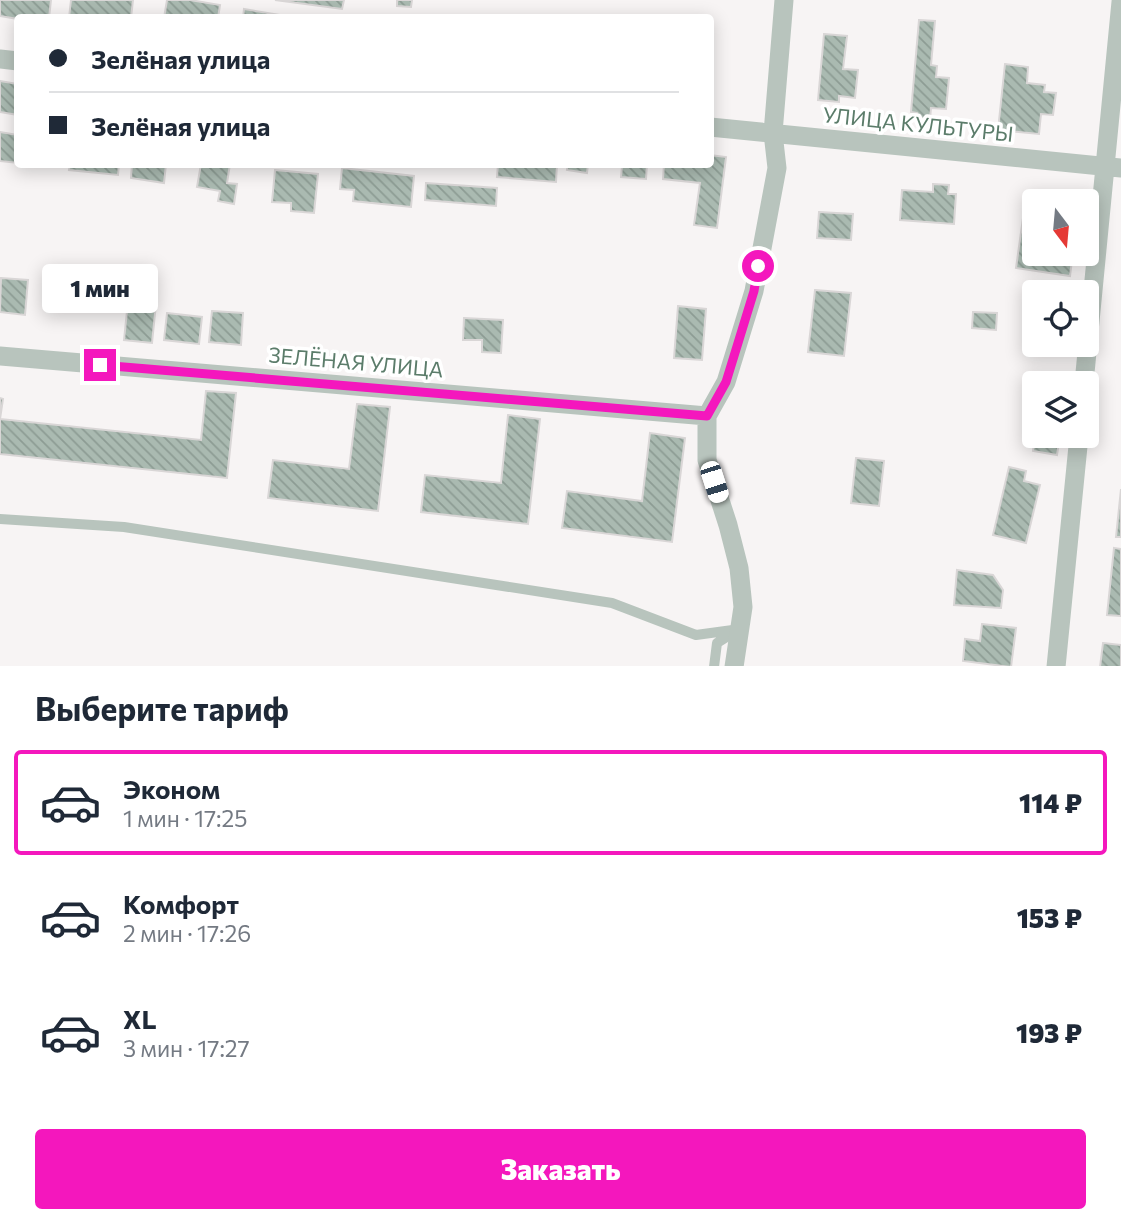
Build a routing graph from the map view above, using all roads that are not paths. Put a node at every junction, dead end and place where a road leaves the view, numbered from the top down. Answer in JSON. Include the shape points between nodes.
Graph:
{"nodes":[{"id":1,"x":784,"y":0,"type":"edge"},
{"id":2,"x":1121,"y":2,"type":"edge"},
{"id":3,"x":714,"y":127,"type":"edge"},
{"id":4,"x":773,"y":133,"type":"junction"},
{"id":5,"x":1114,"y":168,"type":"edge"},
{"id":6,"x":0,"y":356,"type":"edge"},
{"id":7,"x":1086,"y":371,"type":"edge"},
{"id":8,"x":707,"y":416,"type":"junction"},
{"id":9,"x":1078,"y":448,"type":"edge"},
{"id":10,"x":0,"y":519,"type":"edge"},
{"id":11,"x":740,"y":629,"type":"junction"},
{"id":12,"x":714,"y":666,"type":"edge"},
{"id":13,"x":734,"y":666,"type":"edge"},
{"id":14,"x":1056,"y":666,"type":"edge"}],
"edges":[{"from":1,"to":4,"type":"street"},
{"from":2,"to":5,"type":"street"},
{"from":3,"to":4,"type":"street","name":"УЛИЦА КУЛЬТУРЫ"},
{"from":4,"to":5,"type":"street","name":"УЛИЦА КУЛЬТУРЫ"},
{"from":4,"to":8,"type":"street","via":[[777,168],[754,291],[726,382]]},
{"from":5,"to":7,"type":"street"},
{"from":6,"to":8,"type":"street","name":"ЗЕЛЁНАЯ УЛИЦА"},
{"from":8,"to":11,"type":"street","via":[[706,460],[739,568]]},
{"from":9,"to":14,"type":"street"},
{"from":10,"to":11,"type":"lane","via":[[124,527],[612,603],[696,635]]},
{"from":11,"to":12,"type":"lane","via":[[717,643]]},
{"from":11,"to":13,"type":"street"}]}
